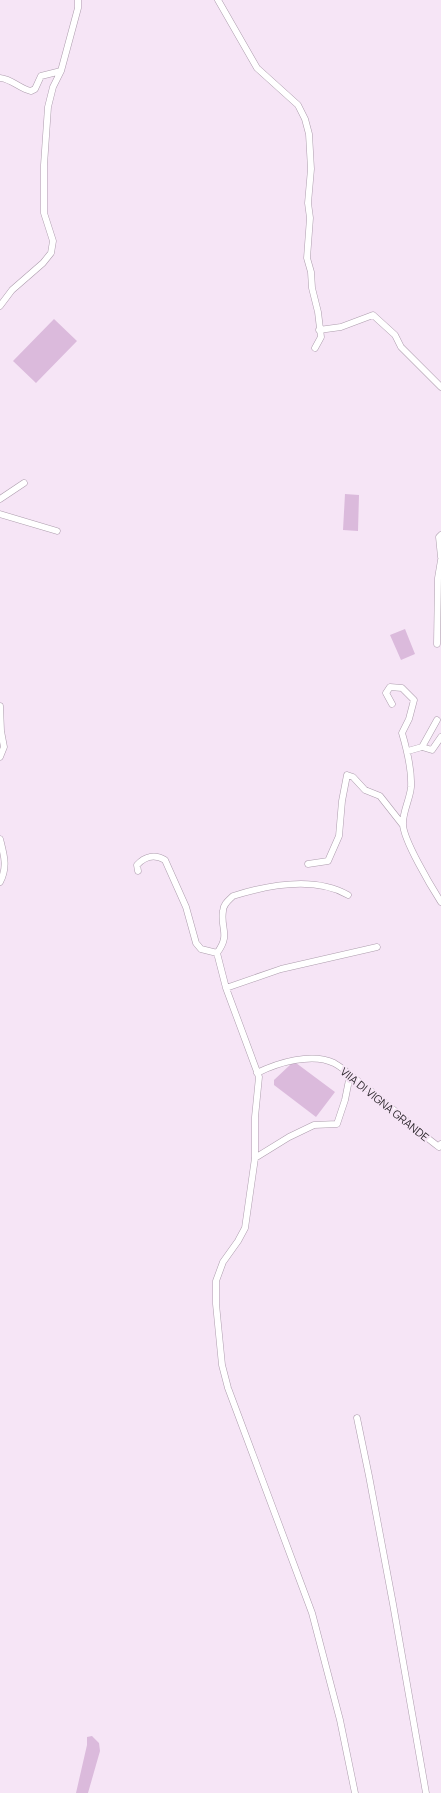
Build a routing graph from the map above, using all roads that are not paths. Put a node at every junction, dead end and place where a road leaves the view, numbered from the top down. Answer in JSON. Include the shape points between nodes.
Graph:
{"nodes":[{"id":1,"x":78,"y":0,"type":"edge"},
{"id":2,"x":218,"y":0,"type":"edge"},
{"id":3,"x":61,"y":71,"type":"junction"},
{"id":4,"x":0,"y":78,"type":"edge"},
{"id":5,"x":0,"y":306,"type":"edge"},
{"id":6,"x":319,"y":330,"type":"junction"},
{"id":7,"x":315,"y":348,"type":"dead end"},
{"id":8,"x":441,"y":387,"type":"edge"},
{"id":9,"x":24,"y":483,"type":"dead end"},
{"id":10,"x":0,"y":499,"type":"edge"},
{"id":11,"x":0,"y":514,"type":"edge"},
{"id":12,"x":57,"y":531,"type":"dead end"},
{"id":13,"x":441,"y":535,"type":"edge"},
{"id":14,"x":441,"y":558,"type":"edge"},
{"id":15,"x":437,"y":644,"type":"dead end"},
{"id":16,"x":392,"y":704,"type":"dead end"},
{"id":17,"x":0,"y":706,"type":"edge"},
{"id":18,"x":436,"y":720,"type":"dead end"},
{"id":19,"x":441,"y":737,"type":"edge"},
{"id":20,"x":422,"y":747,"type":"junction"},
{"id":21,"x":408,"y":752,"type":"junction"},
{"id":22,"x":0,"y":757,"type":"edge"},
{"id":23,"x":402,"y":824,"type":"junction"},
{"id":24,"x":0,"y":839,"type":"edge"},
{"id":25,"x":308,"y":864,"type":"dead end"},
{"id":26,"x":138,"y":871,"type":"dead end"},
{"id":27,"x":0,"y":882,"type":"edge"},
{"id":28,"x":348,"y":895,"type":"dead end"},
{"id":29,"x":441,"y":902,"type":"edge"},
{"id":30,"x":377,"y":947,"type":"dead end"},
{"id":31,"x":217,"y":953,"type":"junction"},
{"id":32,"x":226,"y":988,"type":"junction"},
{"id":33,"x":257,"y":1073,"type":"junction"},
{"id":34,"x":350,"y":1075,"type":"junction"},
{"id":35,"x":440,"y":1147,"type":"edge"},
{"id":36,"x":255,"y":1158,"type":"junction"},
{"id":37,"x":357,"y":1418,"type":"dead end"},
{"id":38,"x":355,"y":1793,"type":"edge"},
{"id":39,"x":426,"y":1793,"type":"edge"}],
"edges":[{"from":1,"to":3,"type":"street"},
{"from":2,"to":6,"type":"street","via":[[257,68],[298,105],[305,119],[309,134],[311,170],[308,258]]},
{"from":3,"to":4,"type":"street","via":[[41,76],[35,89],[31,91]]},
{"from":3,"to":5,"type":"street","via":[[53,87],[48,107],[44,165],[44,213],[53,241],[51,253],[12,290]]},
{"from":6,"to":7,"type":"street","via":[[321,337]]},
{"from":6,"to":8,"type":"street","via":[[341,327],[373,315],[395,335],[401,348]]},
{"from":9,"to":10,"type":"street"},
{"from":11,"to":12,"type":"street"},
{"from":13,"to":14,"type":"street"},
{"from":14,"to":15,"type":"street","via":[[438,578]]},
{"from":16,"to":21,"type":"street","via":[[386,693],[390,687],[402,688],[414,700],[402,733]]},
{"from":17,"to":22,"type":"street","via":[[4,747]]},
{"from":18,"to":20,"type":"street"},
{"from":19,"to":20,"type":"street","via":[[432,750]]},
{"from":20,"to":21,"type":"street"},
{"from":21,"to":23,"type":"street","via":[[411,787]]},
{"from":23,"to":25,"type":"street","via":[[380,796],[365,790],[353,777],[347,775],[339,836],[328,861]]},
{"from":23,"to":29,"type":"street","via":[[425,875]]},
{"from":24,"to":27,"type":"street","via":[[5,865]]},
{"from":26,"to":31,"type":"street","via":[[137,865],[145,859],[154,856],[165,860],[186,907],[196,943],[201,948]]},
{"from":28,"to":31,"type":"street","via":[[337,888],[323,885],[293,884],[234,896],[226,902],[223,911],[225,932],[222,946]]},
{"from":30,"to":32,"type":"street","via":[[288,967]]},
{"from":31,"to":32,"type":"street"},
{"from":32,"to":33,"type":"street"},
{"from":33,"to":34,"type":"street","name":"VIIA DI VIGNA GRANDE","via":[[289,1061],[318,1059],[333,1063]]},
{"from":33,"to":36,"type":"street","via":[[259,1077]]},
{"from":34,"to":35,"type":"street","name":"VIIA DI VIGNA GRANDE"},
{"from":34,"to":36,"type":"street","via":[[337,1124],[314,1125]]},
{"from":36,"to":38,"type":"street","via":[[245,1228],[223,1262],[216,1281],[222,1365],[228,1388],[312,1613],[340,1720]]},
{"from":37,"to":39,"type":"street"}]}
